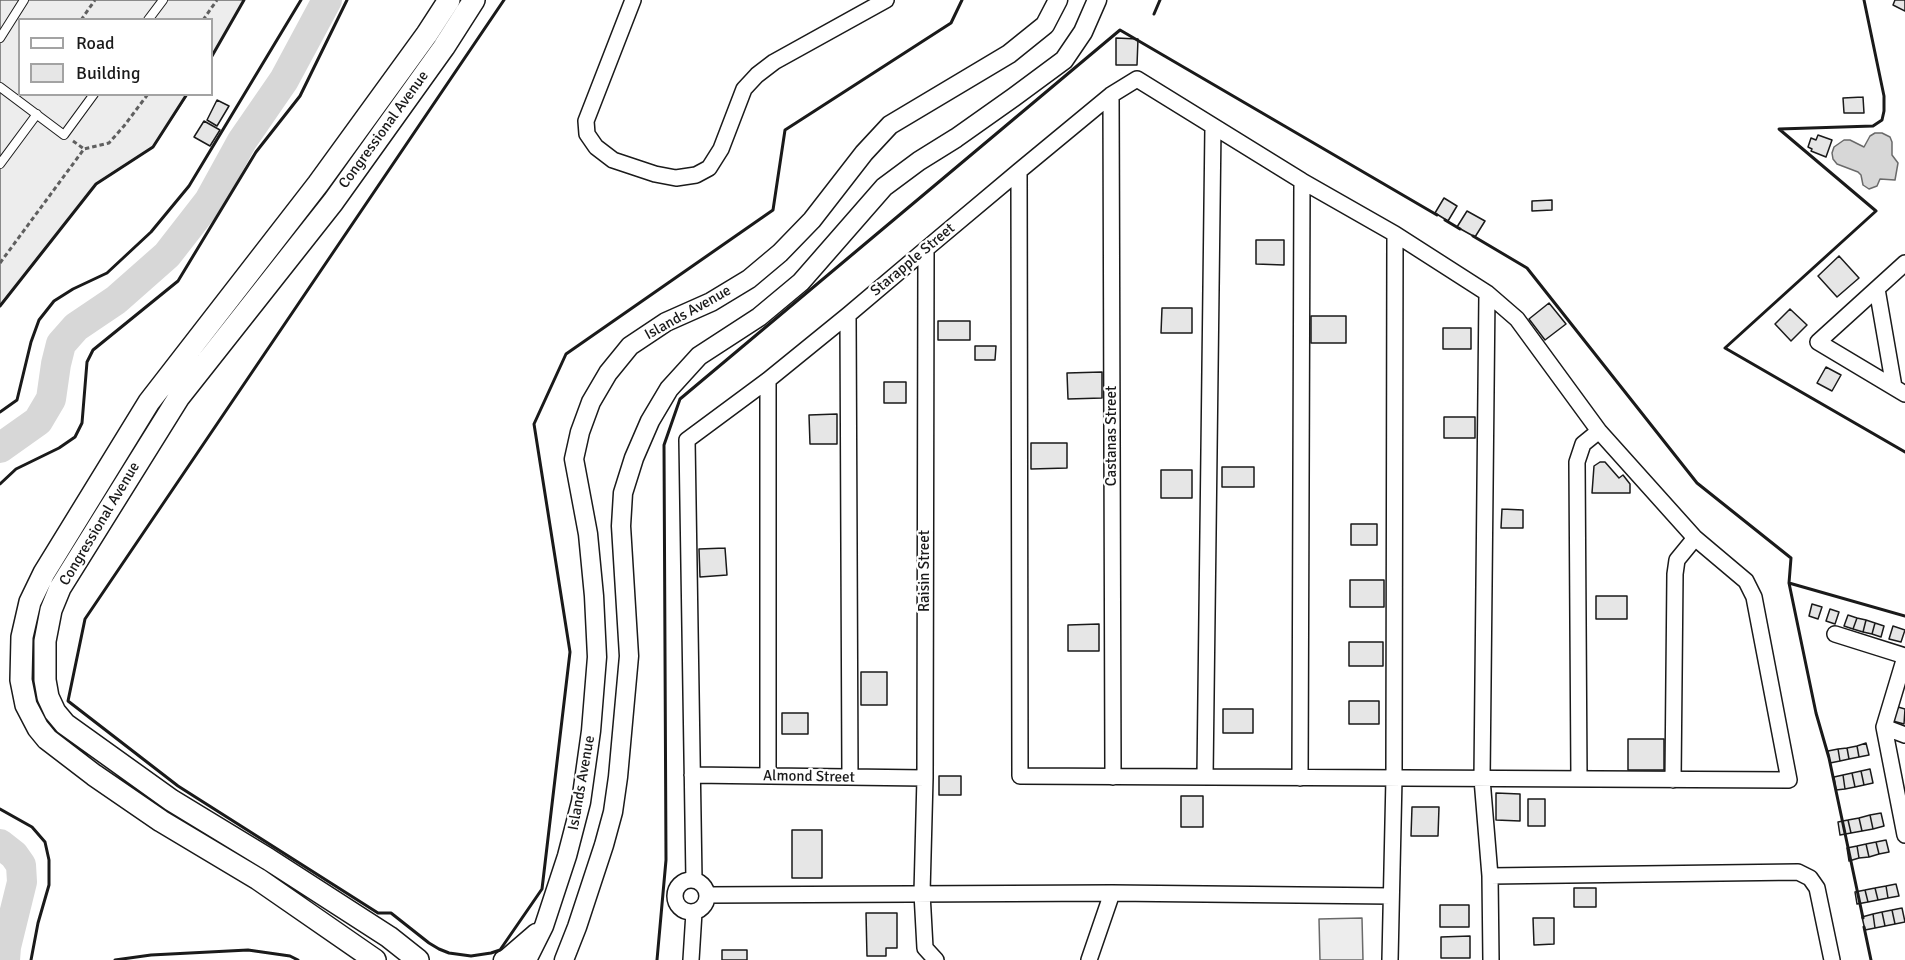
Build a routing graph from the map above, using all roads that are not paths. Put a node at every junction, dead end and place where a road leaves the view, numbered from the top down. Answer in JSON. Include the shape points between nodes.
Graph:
{"nodes":[{"id":1,"x":24,"y":0,"type":"edge"},
{"id":2,"x":163,"y":0,"type":"edge"},
{"id":3,"x":449,"y":0,"type":"edge"},
{"id":4,"x":474,"y":0,"type":"edge"},
{"id":5,"x":633,"y":0,"type":"edge"},
{"id":6,"x":886,"y":0,"type":"edge"},
{"id":7,"x":1058,"y":0,"type":"edge"},
{"id":8,"x":1097,"y":0,"type":"edge"},
{"id":9,"x":150,"y":18,"type":"edge"},
{"id":10,"x":0,"y":38,"type":"edge"},
{"id":11,"x":0,"y":87,"type":"edge"},
{"id":12,"x":1111,"y":95,"type":"junction"},
{"id":13,"x":93,"y":96,"type":"edge"},
{"id":14,"x":37,"y":114,"type":"junction"},
{"id":15,"x":1213,"y":126,"type":"junction"},
{"id":16,"x":0,"y":164,"type":"edge"},
{"id":17,"x":1019,"y":171,"type":"junction"},
{"id":18,"x":1302,"y":182,"type":"junction"},
{"id":19,"x":1395,"y":234,"type":"junction"},
{"id":20,"x":926,"y":249,"type":"junction"},
{"id":21,"x":1905,"y":264,"type":"edge"},
{"id":22,"x":1877,"y":289,"type":"junction"},
{"id":23,"x":1487,"y":293,"type":"junction"},
{"id":24,"x":848,"y":315,"type":"junction"},
{"id":25,"x":768,"y":380,"type":"junction"},
{"id":26,"x":1900,"y":390,"type":"edge"},
{"id":27,"x":1599,"y":431,"type":"junction"},
{"id":28,"x":1695,"y":538,"type":"junction"},
{"id":29,"x":1835,"y":634,"type":"dead end"},
{"id":30,"x":629,"y":656,"type":"junction"},
{"id":31,"x":1905,"y":656,"type":"edge"},
{"id":32,"x":597,"y":657,"type":"junction"},
{"id":33,"x":1884,"y":728,"type":"junction"},
{"id":34,"x":1905,"y":735,"type":"edge"},
{"id":35,"x":692,"y":775,"type":"junction"},
{"id":36,"x":768,"y":776,"type":"junction"},
{"id":37,"x":849,"y":777,"type":"junction"},
{"id":38,"x":1113,"y":777,"type":"junction"},
{"id":39,"x":1205,"y":777,"type":"junction"},
{"id":40,"x":925,"y":778,"type":"junction"},
{"id":41,"x":1300,"y":778,"type":"junction"},
{"id":42,"x":1394,"y":778,"type":"junction"},
{"id":43,"x":1482,"y":779,"type":"junction"},
{"id":44,"x":1579,"y":779,"type":"junction"},
{"id":45,"x":1673,"y":780,"type":"junction"},
{"id":46,"x":1903,"y":814,"type":"edge"},
{"id":47,"x":1905,"y":835,"type":"edge"},
{"id":48,"x":1490,"y":876,"type":"junction"},
{"id":49,"x":694,"y":880,"type":"junction"},
{"id":50,"x":922,"y":893,"type":"junction"},
{"id":51,"x":1112,"y":893,"type":"junction"},
{"id":52,"x":707,"y":895,"type":"junction"},
{"id":53,"x":1391,"y":896,"type":"junction"},
{"id":54,"x":694,"y":912,"type":"junction"},
{"id":55,"x":544,"y":926,"type":"junction"},
{"id":56,"x":375,"y":960,"type":"edge"},
{"id":57,"x":418,"y":960,"type":"edge"},
{"id":58,"x":503,"y":960,"type":"edge"},
{"id":59,"x":527,"y":960,"type":"edge"},
{"id":60,"x":564,"y":960,"type":"edge"},
{"id":61,"x":691,"y":960,"type":"edge"},
{"id":62,"x":936,"y":960,"type":"edge"},
{"id":63,"x":1089,"y":960,"type":"edge"},
{"id":64,"x":1390,"y":960,"type":"edge"},
{"id":65,"x":1491,"y":960,"type":"edge"},
{"id":66,"x":1832,"y":960,"type":"edge"}],
"edges":[{"from":1,"to":10,"type":"lane"},
{"from":2,"to":9,"type":"lane"},
{"from":3,"to":56,"type":"main road","name":"Congressional Avenue","via":[[318,184],[149,402],[36,587],[22,637],[24,699],[47,739],[161,821],[258,879]]},
{"from":4,"to":57,"type":"main road","name":"Congressional Avenue","via":[[333,202],[179,397],[60,588],[45,641],[48,697],[65,724],[171,800],[389,937]]},
{"from":5,"to":6,"type":"street","via":[[586,121],[587,134],[613,160],[676,178],[709,168],[721,149],[744,89],[757,75]]},
{"from":7,"to":32,"type":"street","name":"Islands Avenue","via":[[1045,25],[1009,54],[890,125],[780,253],[711,302],[666,322],[630,346],[608,373],[580,432],[574,459],[588,534]]},
{"from":8,"to":30,"type":"street","via":[[1083,32],[1064,60],[884,187],[801,282],[759,317],[699,356],[669,389],[650,421],[623,494],[621,526]]},
{"from":11,"to":14,"type":"lane"},
{"from":12,"to":15,"type":"street","name":"Starapple Street","via":[[1137,79]]},
{"from":12,"to":17,"type":"street","name":"Starapple Street"},
{"from":12,"to":38,"type":"street","name":"Castanas Street"},
{"from":13,"to":14,"type":"lane","via":[[64,135]]},
{"from":14,"to":16,"type":"lane"},
{"from":15,"to":18,"type":"street"},
{"from":15,"to":39,"type":"street"},
{"from":17,"to":20,"type":"street","name":"Starapple Street"},
{"from":17,"to":38,"type":"street","via":[[1020,776]]},
{"from":18,"to":19,"type":"street"},
{"from":18,"to":41,"type":"street"},
{"from":19,"to":23,"type":"street"},
{"from":19,"to":42,"type":"street"},
{"from":20,"to":24,"type":"street","name":"Starapple Street"},
{"from":20,"to":40,"type":"street","name":"Raisin Street"},
{"from":21,"to":22,"type":"street"},
{"from":22,"to":26,"type":"street"},
{"from":22,"to":26,"type":"street","via":[[1818,342]]},
{"from":23,"to":27,"type":"street","via":[[1517,319]]},
{"from":23,"to":43,"type":"street"},
{"from":24,"to":25,"type":"street","name":"Starapple Street"},
{"from":24,"to":37,"type":"street"},
{"from":25,"to":35,"type":"street","name":"Starapple Street","via":[[687,440]]},
{"from":25,"to":36,"type":"street"},
{"from":27,"to":28,"type":"street"},
{"from":27,"to":44,"type":"street","via":[[1583,444],[1577,462]]},
{"from":28,"to":45,"type":"street","via":[[1677,560],[1675,574]]},
{"from":28,"to":45,"type":"street","via":[[1746,581],[1754,597],[1789,780]]},
{"from":29,"to":31,"type":"street"},
{"from":30,"to":32,"type":"street"},
{"from":30,"to":60,"type":"street","via":[[613,812]]},
{"from":31,"to":33,"type":"street"},
{"from":32,"to":55,"type":"street","name":"Islands Avenue","via":[[580,802]]},
{"from":33,"to":34,"type":"street"},
{"from":33,"to":46,"type":"street"},
{"from":35,"to":36,"type":"street","name":"Almond Street"},
{"from":35,"to":49,"type":"street"},
{"from":36,"to":37,"type":"street","name":"Almond Street"},
{"from":37,"to":40,"type":"street","name":"Almond Street"},
{"from":38,"to":39,"type":"street"},
{"from":39,"to":41,"type":"street"},
{"from":40,"to":50,"type":"street","name":"Raisin Street"},
{"from":41,"to":42,"type":"street"},
{"from":42,"to":43,"type":"street"},
{"from":42,"to":53,"type":"street"},
{"from":43,"to":44,"type":"street"},
{"from":43,"to":48,"type":"street"},
{"from":44,"to":45,"type":"street"},
{"from":46,"to":47,"type":"street"},
{"from":48,"to":65,"type":"street"},
{"from":48,"to":66,"type":"street","via":[[1798,872],[1810,878],[1817,888]]},
{"from":49,"to":52,"type":"street","via":[[704,885]]},
{"from":49,"to":54,"type":"street","via":[[684,881],[675,893],[680,908]]},
{"from":50,"to":51,"type":"street"},
{"from":50,"to":52,"type":"street"},
{"from":50,"to":62,"type":"street","name":"Raisin Street","via":[[925,948]]},
{"from":51,"to":53,"type":"street"},
{"from":51,"to":63,"type":"street"},
{"from":52,"to":54,"type":"street","via":[[702,908]]},
{"from":53,"to":64,"type":"street"},
{"from":54,"to":61,"type":"street"},
{"from":55,"to":58,"type":"street"},
{"from":55,"to":59,"type":"street","name":"Islands Avenue"}]}
